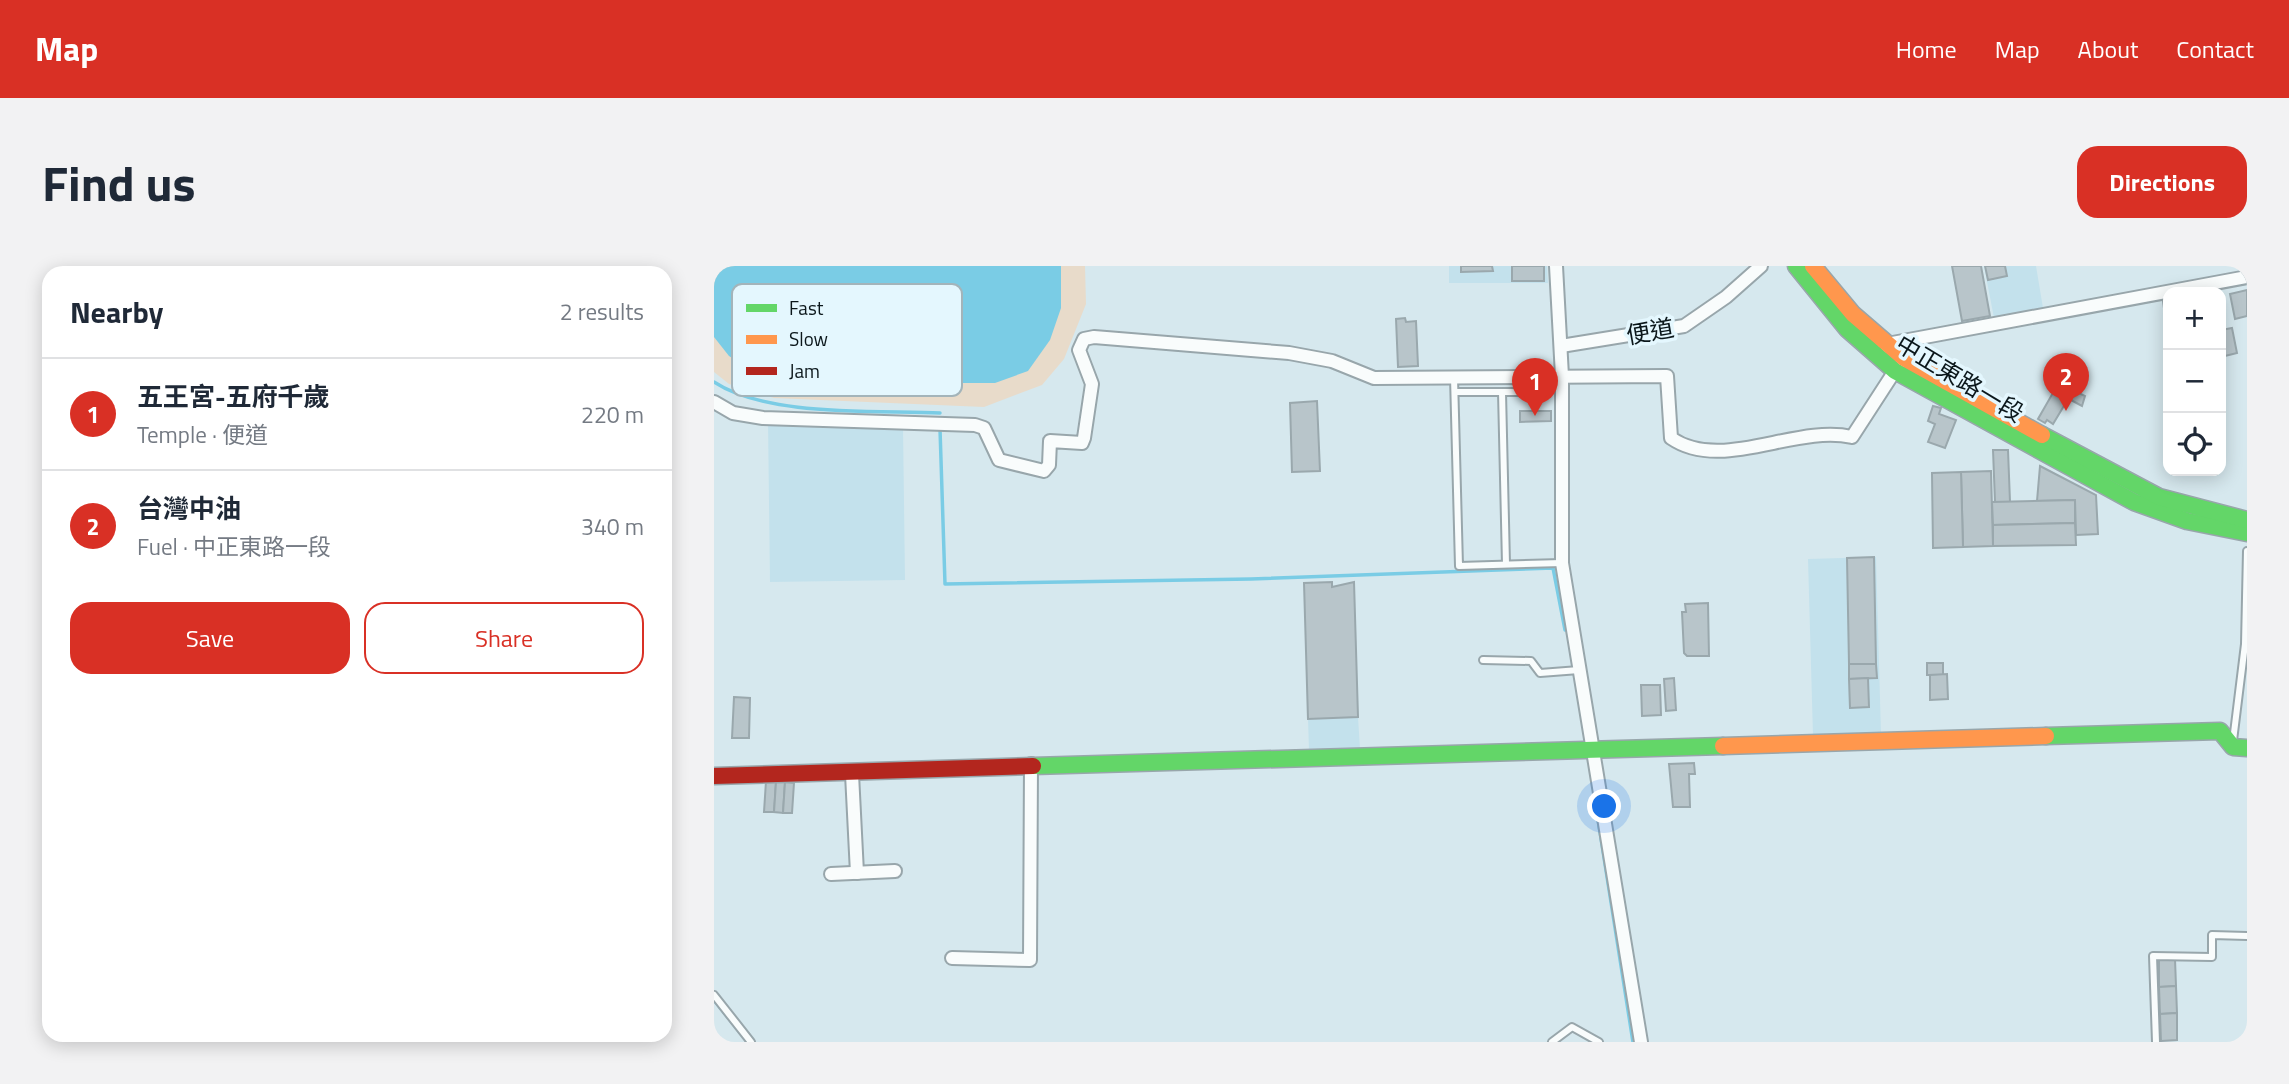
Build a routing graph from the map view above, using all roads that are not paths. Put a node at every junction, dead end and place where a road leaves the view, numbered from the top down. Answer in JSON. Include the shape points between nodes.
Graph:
{"nodes":[{"id":1,"x":1556,"y":266,"type":"edge"},
{"id":2,"x":1761,"y":266,"type":"edge"},
{"id":3,"x":1805,"y":268,"type":"edge"},
{"id":4,"x":2247,"y":277,"type":"edge"},
{"id":5,"x":2196,"y":287,"type":"edge"},
{"id":6,"x":2163,"y":293,"type":"edge"},
{"id":7,"x":1561,"y":346,"type":"junction"},
{"id":8,"x":1882,"y":350,"type":"junction"},
{"id":9,"x":1900,"y":364,"type":"junction"},
{"id":10,"x":1562,"y":376,"type":"junction"},
{"id":11,"x":1454,"y":377,"type":"junction"},
{"id":12,"x":1455,"y":392,"type":"junction"},
{"id":13,"x":1502,"y":392,"type":"junction"},
{"id":14,"x":714,"y":402,"type":"edge"},
{"id":15,"x":2247,"y":520,"type":"edge"},
{"id":16,"x":2247,"y":533,"type":"edge"},
{"id":17,"x":2247,"y":551,"type":"edge"},
{"id":18,"x":1562,"y":563,"type":"junction"},
{"id":19,"x":1506,"y":564,"type":"junction"},
{"id":20,"x":1483,"y":660,"type":"dead end"},
{"id":21,"x":1579,"y":670,"type":"junction"},
{"id":22,"x":2240,"y":747,"type":"edge"},
{"id":23,"x":1591,"y":752,"type":"junction"},
{"id":24,"x":1031,"y":764,"type":"junction"},
{"id":25,"x":852,"y":774,"type":"junction"},
{"id":26,"x":714,"y":776,"type":"edge"},
{"id":27,"x":895,"y":872,"type":"dead end"},
{"id":28,"x":856,"y":873,"type":"junction"},
{"id":29,"x":831,"y":874,"type":"dead end"},
{"id":30,"x":2247,"y":936,"type":"edge"},
{"id":31,"x":952,"y":958,"type":"dead end"},
{"id":32,"x":714,"y":995,"type":"edge"},
{"id":33,"x":751,"y":1042,"type":"edge"},
{"id":34,"x":1552,"y":1042,"type":"edge"},
{"id":35,"x":1599,"y":1042,"type":"edge"},
{"id":36,"x":1641,"y":1042,"type":"edge"},
{"id":37,"x":2156,"y":1042,"type":"edge"}],
"edges":[{"from":1,"to":7,"type":"street"},
{"from":2,"to":7,"type":"street","name":"便道","via":[[1726,298],[1684,326]]},
{"from":3,"to":8,"type":"street","name":"中正東路一段","via":[[1847,329]]},
{"from":4,"to":5,"type":"street"},
{"from":6,"to":8,"type":"street"},
{"from":7,"to":10,"type":"street"},
{"from":8,"to":9,"type":"street","name":"中正東路一段"},
{"from":9,"to":10,"type":"street","via":[[1852,437],[1822,432],[1756,447],[1712,451],[1681,445],[1671,438],[1667,376]]},
{"from":9,"to":15,"type":"street","name":"中正東路一段","via":[[2159,497]]},
{"from":9,"to":16,"type":"street","name":"中正東路一段","via":[[2134,502],[2187,521]]},
{"from":10,"to":11,"type":"street"},
{"from":10,"to":13,"type":"lane","via":[[1540,392]]},
{"from":10,"to":18,"type":"street"},
{"from":11,"to":12,"type":"lane"},
{"from":11,"to":14,"type":"street","via":[[1374,378],[1332,360],[1289,353],[1094,337],[1084,340],[1079,350],[1092,384],[1084,438],[1082,443],[1050,441],[1049,465],[1044,471],[999,460],[984,428],[975,425],[763,418],[733,413]]},
{"from":12,"to":13,"type":"lane"},
{"from":12,"to":19,"type":"lane","via":[[1460,566]]},
{"from":13,"to":19,"type":"lane"},
{"from":17,"to":22,"type":"lane"},
{"from":18,"to":19,"type":"lane"},
{"from":18,"to":21,"type":"street"},
{"from":20,"to":21,"type":"lane","via":[[1531,661],[1540,673]]},
{"from":21,"to":23,"type":"street"},
{"from":22,"to":23,"type":"street","via":[[2220,731]]},
{"from":23,"to":24,"type":"street"},
{"from":23,"to":36,"type":"street"},
{"from":24,"to":25,"type":"street"},
{"from":24,"to":31,"type":"street","via":[[1030,960]]},
{"from":25,"to":26,"type":"street"},
{"from":25,"to":28,"type":"street"},
{"from":27,"to":28,"type":"street"},
{"from":28,"to":29,"type":"street"},
{"from":30,"to":37,"type":"lane","via":[[2212,935],[2212,957],[2153,956]]},
{"from":32,"to":33,"type":"lane"},
{"from":34,"to":35,"type":"lane","via":[[1572,1027]]}]}
